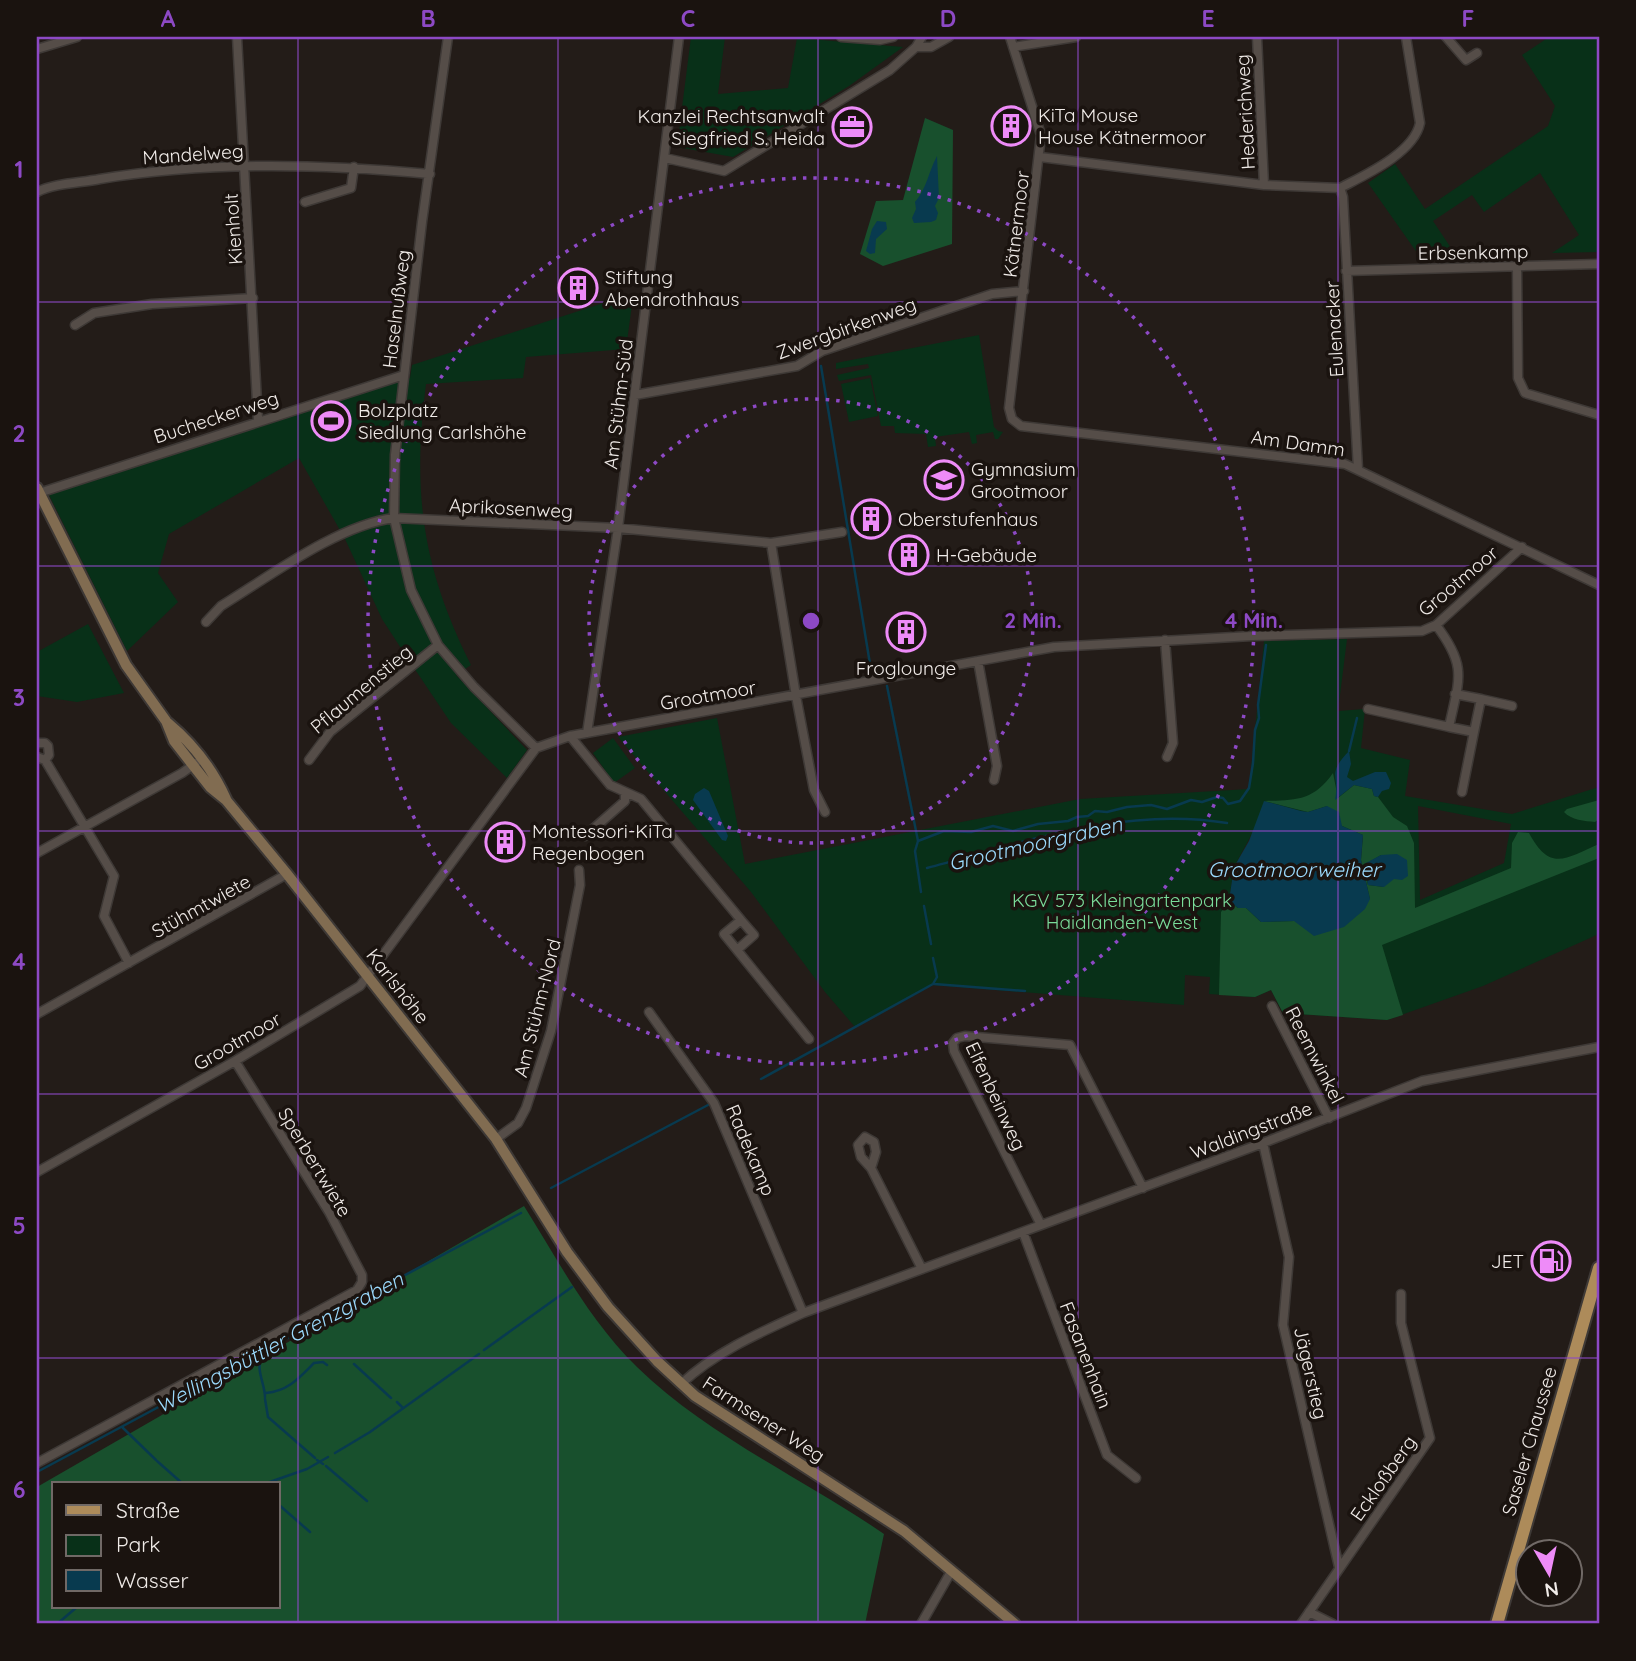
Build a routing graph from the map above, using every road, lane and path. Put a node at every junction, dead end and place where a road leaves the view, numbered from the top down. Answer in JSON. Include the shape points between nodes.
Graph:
{"nodes":[{"id":1,"x":77,"y":37,"type":"edge"},
{"id":2,"x":237,"y":37,"type":"edge"},
{"id":3,"x":448,"y":37,"type":"edge"},
{"id":4,"x":680,"y":37,"type":"edge"},
{"id":5,"x":841,"y":37,"type":"edge"},
{"id":6,"x":893,"y":37,"type":"edge"},
{"id":7,"x":922,"y":37,"type":"edge"},
{"id":8,"x":949,"y":37,"type":"edge"},
{"id":9,"x":1010,"y":37,"type":"edge"},
{"id":10,"x":1076,"y":37,"type":"edge"},
{"id":11,"x":1257,"y":37,"type":"edge"},
{"id":12,"x":1406,"y":37,"type":"edge"},
{"id":13,"x":1446,"y":37,"type":"edge"},
{"id":14,"x":916,"y":47,"type":"junction"},
{"id":15,"x":1013,"y":47,"type":"junction"},
{"id":16,"x":37,"y":49,"type":"edge"},
{"id":17,"x":1477,"y":53,"type":"dead end"},
{"id":18,"x":1040,"y":157,"type":"junction"},
{"id":19,"x":665,"y":158,"type":"junction"},
{"id":20,"x":244,"y":165,"type":"junction"},
{"id":21,"x":354,"y":167,"type":"junction"},
{"id":22,"x":430,"y":174,"type":"junction"},
{"id":23,"x":1264,"y":186,"type":"junction"},
{"id":24,"x":1340,"y":188,"type":"junction"},
{"id":25,"x":37,"y":192,"type":"edge"},
{"id":26,"x":305,"y":202,"type":"dead end"},
{"id":27,"x":1599,"y":264,"type":"edge"},
{"id":28,"x":1517,"y":267,"type":"junction"},
{"id":29,"x":1346,"y":271,"type":"junction"},
{"id":30,"x":1024,"y":290,"type":"junction"},
{"id":31,"x":253,"y":299,"type":"junction"},
{"id":32,"x":75,"y":326,"type":"dead end"},
{"id":33,"x":404,"y":375,"type":"junction"},
{"id":34,"x":635,"y":395,"type":"junction"},
{"id":35,"x":1599,"y":415,"type":"edge"},
{"id":36,"x":1012,"y":419,"type":"joint"},
{"id":37,"x":258,"y":420,"type":"junction"},
{"id":38,"x":1358,"y":469,"type":"junction"},
{"id":39,"x":38,"y":490,"type":"edge"},
{"id":40,"x":394,"y":518,"type":"junction"},
{"id":41,"x":618,"y":528,"type":"junction"},
{"id":42,"x":842,"y":532,"type":"dead end"},
{"id":43,"x":771,"y":544,"type":"junction"},
{"id":44,"x":1522,"y":547,"type":"junction"},
{"id":45,"x":1599,"y":585,"type":"edge"},
{"id":46,"x":206,"y":622,"type":"dead end"},
{"id":47,"x":1436,"y":625,"type":"junction"},
{"id":48,"x":1165,"y":640,"type":"junction"},
{"id":49,"x":438,"y":645,"type":"junction"},
{"id":50,"x":978,"y":661,"type":"junction"},
{"id":51,"x":1455,"y":694,"type":"junction"},
{"id":52,"x":796,"y":696,"type":"junction"},
{"id":53,"x":1481,"y":699,"type":"junction"},
{"id":54,"x":1512,"y":706,"type":"dead end"},
{"id":55,"x":1368,"y":709,"type":"dead end"},
{"id":56,"x":1449,"y":727,"type":"junction"},
{"id":57,"x":587,"y":733,"type":"junction"},
{"id":58,"x":1474,"y":733,"type":"junction"},
{"id":59,"x":570,"y":736,"type":"junction"},
{"id":60,"x":37,"y":743,"type":"edge"},
{"id":61,"x":536,"y":748,"type":"junction"},
{"id":62,"x":1167,"y":757,"type":"dead end"},
{"id":63,"x":41,"y":759,"type":"edge"},
{"id":64,"x":309,"y":760,"type":"dead end"},
{"id":65,"x":197,"y":762,"type":"junction"},
{"id":66,"x":994,"y":780,"type":"dead end"},
{"id":67,"x":625,"y":792,"type":"junction"},
{"id":68,"x":1462,"y":792,"type":"dead end"},
{"id":69,"x":825,"y":811,"type":"dead end"},
{"id":70,"x":85,"y":826,"type":"junction"},
{"id":71,"x":585,"y":836,"type":"dead end"},
{"id":72,"x":37,"y":853,"type":"edge"},
{"id":73,"x":579,"y":870,"type":"dead end"},
{"id":74,"x":287,"y":874,"type":"junction"},
{"id":75,"x":741,"y":920,"type":"junction"},
{"id":76,"x":737,"y":950,"type":"junction"},
{"id":77,"x":129,"y":963,"type":"junction"},
{"id":78,"x":368,"y":977,"type":"junction"},
{"id":79,"x":1272,"y":1006,"type":"dead end"},
{"id":80,"x":649,"y":1012,"type":"dead end"},
{"id":81,"x":37,"y":1014,"type":"edge"},
{"id":82,"x":809,"y":1039,"type":"dead end"},
{"id":83,"x":1599,"y":1047,"type":"edge"},
{"id":84,"x":235,"y":1061,"type":"junction"},
{"id":85,"x":1329,"y":1118,"type":"junction"},
{"id":86,"x":496,"y":1139,"type":"junction"},
{"id":87,"x":1263,"y":1143,"type":"junction"},
{"id":88,"x":871,"y":1168,"type":"dead end"},
{"id":89,"x":37,"y":1172,"type":"edge"},
{"id":90,"x":1143,"y":1188,"type":"junction"},
{"id":91,"x":535,"y":1199,"type":"joint"},
{"id":92,"x":1041,"y":1225,"type":"junction"},
{"id":93,"x":1023,"y":1232,"type":"junction"},
{"id":94,"x":1599,"y":1268,"type":"edge"},
{"id":95,"x":922,"y":1269,"type":"junction"},
{"id":96,"x":1597,"y":1285,"type":"edge"},
{"id":97,"x":1402,"y":1294,"type":"dead end"},
{"id":98,"x":803,"y":1313,"type":"junction"},
{"id":99,"x":681,"y":1384,"type":"junction"},
{"id":100,"x":37,"y":1463,"type":"edge"},
{"id":101,"x":1136,"y":1478,"type":"dead end"},
{"id":102,"x":1339,"y":1567,"type":"junction"},
{"id":103,"x":952,"y":1570,"type":"junction"},
{"id":104,"x":1310,"y":1612,"type":"junction"},
{"id":105,"x":921,"y":1624,"type":"edge"},
{"id":106,"x":1015,"y":1624,"type":"edge"},
{"id":107,"x":1301,"y":1624,"type":"edge"},
{"id":108,"x":1332,"y":1624,"type":"edge"},
{"id":109,"x":1497,"y":1624,"type":"edge"}],
"edges":[{"from":1,"to":16,"type":"street"},
{"from":2,"to":20,"type":"street","name":"Kienholt"},
{"from":3,"to":22,"type":"street","name":"Haselnußweg"},
{"from":4,"to":19,"type":"street","name":"Am Stühm-Süd"},
{"from":5,"to":6,"type":"street"},
{"from":7,"to":14,"type":"street"},
{"from":8,"to":14,"type":"street","via":[[932,47]]},
{"from":9,"to":15,"type":"street","name":"Kätnermoor"},
{"from":10,"to":15,"type":"street"},
{"from":11,"to":23,"type":"street","name":"Hederichweg"},
{"from":12,"to":24,"type":"street","via":[[1418,134],[1389,159]]},
{"from":13,"to":17,"type":"street","via":[[1466,60]]},
{"from":14,"to":19,"type":"street","via":[[890,70],[724,171]]},
{"from":15,"to":18,"type":"street","name":"Kätnermoor","via":[[1041,135]]},
{"from":18,"to":23,"type":"street"},
{"from":18,"to":30,"type":"street","name":"Kätnermoor"},
{"from":19,"to":34,"type":"street","name":"Am Stühm-Süd"},
{"from":20,"to":21,"type":"street","name":"Mandelweg"},
{"from":20,"to":25,"type":"street","name":"Mandelweg","via":[[134,174]]},
{"from":20,"to":31,"type":"street","name":"Kienholt"},
{"from":21,"to":22,"type":"street","name":"Mandelweg"},
{"from":21,"to":26,"type":"street","via":[[351,188]]},
{"from":22,"to":33,"type":"street","name":"Haselnußweg"},
{"from":23,"to":24,"type":"street"},
{"from":24,"to":29,"type":"street","name":"Eulenacker"},
{"from":27,"to":28,"type":"street","name":"Erbsenkamp"},
{"from":28,"to":29,"type":"street","name":"Erbsenkamp"},
{"from":28,"to":35,"type":"street","via":[[1518,378],[1525,393]]},
{"from":29,"to":38,"type":"street","name":"Eulenacker"},
{"from":30,"to":34,"type":"street","name":"Zwergbirkenweg","via":[[992,294],[835,346],[797,366]]},
{"from":30,"to":36,"type":"street","name":"Kätnermoor","via":[[1009,408]]},
{"from":31,"to":32,"type":"street","via":[[152,304],[94,313]]},
{"from":31,"to":37,"type":"street","name":"Kienholt"},
{"from":33,"to":37,"type":"street","name":"Bucheckerweg"},
{"from":33,"to":40,"type":"street","name":"Haselnußweg"},
{"from":34,"to":41,"type":"street","name":"Am Stühm-Süd"},
{"from":36,"to":38,"type":"street","name":"Am Damm","via":[[1021,426]]},
{"from":37,"to":39,"type":"street","name":"Bucheckerweg"},
{"from":38,"to":44,"type":"street","name":"Am Damm"},
{"from":39,"to":65,"type":"main road","name":"Karlshöhe","via":[[126,665],[166,721],[182,735]]},
{"from":40,"to":41,"type":"street","name":"Aprikosenweg"},
{"from":40,"to":46,"type":"street","name":"Aprikosenweg","via":[[344,532],[221,606]]},
{"from":40,"to":49,"type":"street","name":"Haselnußweg","via":[[411,590]]},
{"from":41,"to":43,"type":"street","name":"Aprikosenweg"},
{"from":41,"to":57,"type":"street","name":"Am Stühm-Süd"},
{"from":42,"to":43,"type":"street","name":"Aprikosenweg"},
{"from":43,"to":52,"type":"street"},
{"from":44,"to":45,"type":"street","name":"Am Damm"},
{"from":44,"to":47,"type":"street","name":"Grootmoor"},
{"from":47,"to":48,"type":"street","name":"Grootmoor","via":[[1409,633]]},
{"from":47,"to":51,"type":"street","via":[[1456,656],[1459,676]]},
{"from":48,"to":50,"type":"street","name":"Grootmoor","via":[[1054,647]]},
{"from":48,"to":62,"type":"street","via":[[1173,743]]},
{"from":49,"to":61,"type":"street","name":"Haselnußweg"},
{"from":49,"to":64,"type":"street","name":"Pflaumenstieg","via":[[330,732]]},
{"from":50,"to":52,"type":"street","name":"Grootmoor"},
{"from":50,"to":66,"type":"street","via":[[998,766]]},
{"from":51,"to":53,"type":"street"},
{"from":51,"to":56,"type":"street"},
{"from":52,"to":57,"type":"street","name":"Grootmoor"},
{"from":52,"to":69,"type":"street","via":[[814,790]]},
{"from":53,"to":54,"type":"street"},
{"from":53,"to":58,"type":"street"},
{"from":55,"to":56,"type":"street"},
{"from":56,"to":58,"type":"street"},
{"from":57,"to":59,"type":"street","name":"Grootmoor"},
{"from":58,"to":68,"type":"street"},
{"from":59,"to":61,"type":"street","name":"Grootmoor"},
{"from":59,"to":67,"type":"street","via":[[610,785]]},
{"from":60,"to":63,"type":"street","via":[[48,746],[50,755]]},
{"from":61,"to":78,"type":"street","name":"Grootmoor"},
{"from":63,"to":70,"type":"street"},
{"from":65,"to":70,"type":"street"},
{"from":65,"to":74,"type":"main road","name":"Karlshöhe","via":[[218,781],[226,800]]},
{"from":67,"to":71,"type":"street","via":[[625,801]]},
{"from":67,"to":75,"type":"street","via":[[641,799]]},
{"from":70,"to":72,"type":"street"},
{"from":70,"to":77,"type":"street","via":[[114,876],[104,916]]},
{"from":73,"to":86,"type":"street","name":"Am Stühm-Nord","via":[[580,885],[551,1031],[526,1108],[518,1123]]},
{"from":74,"to":77,"type":"street","name":"Stühmtwiete"},
{"from":74,"to":78,"type":"main road","name":"Karlshöhe"},
{"from":75,"to":76,"type":"street","via":[[754,935]]},
{"from":75,"to":76,"type":"street","via":[[724,934]]},
{"from":76,"to":82,"type":"street"},
{"from":77,"to":81,"type":"street","name":"Stühmtwiete"},
{"from":78,"to":84,"type":"street","name":"Grootmoor"},
{"from":78,"to":86,"type":"main road","name":"Karlshöhe"},
{"from":79,"to":85,"type":"street","name":"Reemwinkel"},
{"from":80,"to":98,"type":"street","name":"Radekamp","via":[[714,1103]]},
{"from":83,"to":85,"type":"street","name":"Waldingstraße","via":[[1422,1081]]},
{"from":84,"to":89,"type":"street","name":"Grootmoor"},
{"from":84,"to":100,"type":"street","name":"Sperbertwiete","via":[[329,1212],[362,1282],[357,1290]]},
{"from":85,"to":87,"type":"street","name":"Waldingstraße"},
{"from":86,"to":91,"type":"main road","name":"Karlshöhe"},
{"from":87,"to":90,"type":"street","name":"Waldingstraße"},
{"from":87,"to":102,"type":"street","name":"Jägerstieg","via":[[1289,1257],[1283,1325]]},
{"from":88,"to":95,"type":"street"},
{"from":90,"to":92,"type":"street","name":"Waldingstraße"},
{"from":90,"to":92,"type":"street","name":"Elfenbeinweg","via":[[1070,1045],[957,1038],[954,1051]]},
{"from":91,"to":99,"type":"main road","name":"Farmsener Weg","via":[[608,1307]]},
{"from":92,"to":93,"type":"street","name":"Waldingstraße"},
{"from":93,"to":95,"type":"street","name":"Waldingstraße"},
{"from":93,"to":101,"type":"street","name":"Fasanenhain","via":[[1107,1455]]},
{"from":94,"to":96,"type":"main road","name":"Saseler Chaussee"},
{"from":95,"to":98,"type":"street","name":"Waldingstraße"},
{"from":96,"to":109,"type":"main road","name":"Saseler Chaussee"},
{"from":97,"to":102,"type":"street","name":"Eckloßberg","via":[[1401,1324],[1430,1438]]},
{"from":98,"to":99,"type":"street","name":"Waldingstraße","via":[[759,1333]]},
{"from":99,"to":103,"type":"main road","name":"Farmsener Weg","via":[[904,1531]]},
{"from":102,"to":104,"type":"street","name":"Eckloßberg"},
{"from":103,"to":105,"type":"street"},
{"from":103,"to":106,"type":"main road","name":"Farmsener Weg"},
{"from":104,"to":107,"type":"street","name":"Eckloßberg"},
{"from":104,"to":108,"type":"street"}]}
